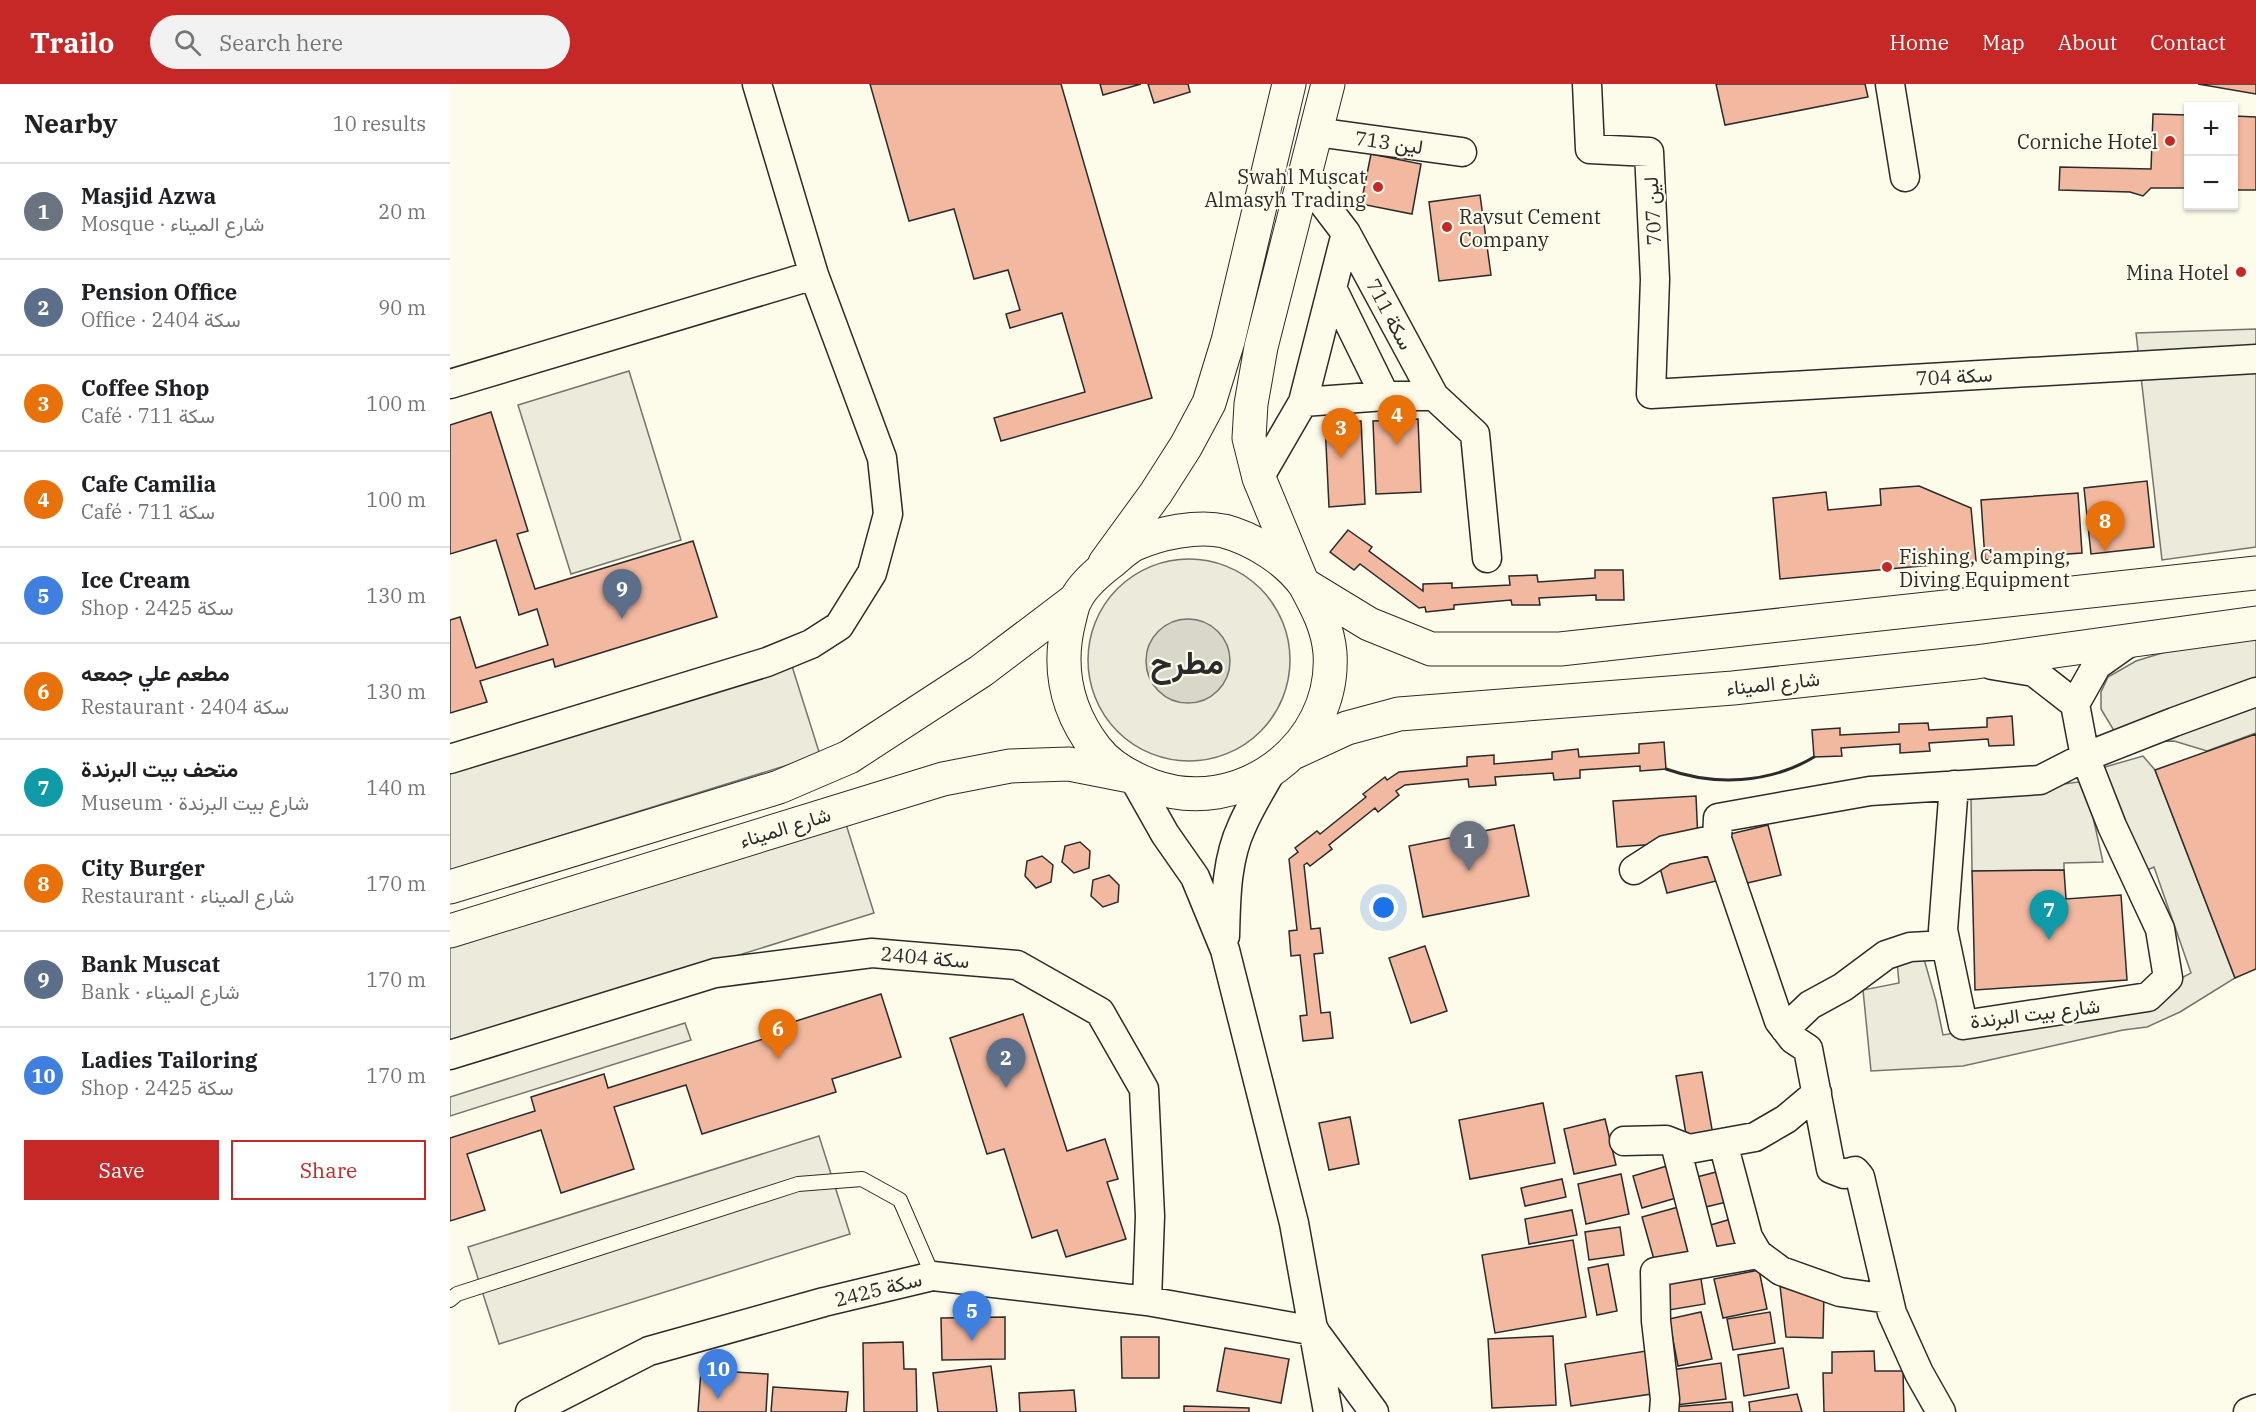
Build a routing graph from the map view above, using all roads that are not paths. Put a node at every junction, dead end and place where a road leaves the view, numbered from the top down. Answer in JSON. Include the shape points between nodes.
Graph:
{"nodes":[{"id":1,"x":758,"y":84,"type":"edge"},
{"id":2,"x":1289,"y":84,"type":"edge"},
{"id":3,"x":1328,"y":84,"type":"edge"},
{"id":4,"x":1587,"y":84,"type":"edge"},
{"id":5,"x":1890,"y":84,"type":"edge"},
{"id":6,"x":1316,"y":132,"type":"junction"},
{"id":7,"x":1462,"y":152,"type":"dead end"},
{"id":8,"x":1905,"y":177,"type":"dead end"},
{"id":9,"x":1304,"y":178,"type":"junction"},
{"id":10,"x":1346,"y":233,"type":"junction"},
{"id":11,"x":814,"y":275,"type":"junction"},
{"id":12,"x":1332,"y":288,"type":"junction"},
{"id":13,"x":2256,"y":359,"type":"edge"},
{"id":14,"x":450,"y":384,"type":"edge"},
{"id":15,"x":1651,"y":394,"type":"joint"},
{"id":16,"x":1385,"y":396,"type":"junction"},
{"id":17,"x":1434,"y":396,"type":"junction"},
{"id":18,"x":1303,"y":402,"type":"junction"},
{"id":19,"x":1259,"y":478,"type":"junction"},
{"id":20,"x":1487,"y":558,"type":"dead end"},
{"id":21,"x":1098,"y":572,"type":"junction"},
{"id":22,"x":2256,"y":573,"type":"edge"},
{"id":23,"x":1303,"y":581,"type":"junction"},
{"id":24,"x":1075,"y":600,"type":"junction"},
{"id":25,"x":2256,"y":623,"type":"edge"},
{"id":26,"x":2131,"y":641,"type":"junction"},
{"id":27,"x":1976,"y":662,"type":"junction"},
{"id":28,"x":2256,"y":692,"type":"edge"},
{"id":29,"x":2075,"y":704,"type":"junction"},
{"id":30,"x":2085,"y":757,"type":"junction"},
{"id":31,"x":450,"y":759,"type":"edge"},
{"id":32,"x":1282,"y":762,"type":"junction"},
{"id":33,"x":1130,"y":777,"type":"junction"},
{"id":34,"x":1954,"y":785,"type":"junction"},
{"id":35,"x":1717,"y":839,"type":"junction"},
{"id":36,"x":1634,"y":870,"type":"dead end"},
{"id":37,"x":450,"y":887,"type":"edge"},
{"id":38,"x":450,"y":931,"type":"edge"},
{"id":39,"x":1946,"y":945,"type":"junction"},
{"id":40,"x":1225,"y":950,"type":"junction"},
{"id":41,"x":1785,"y":1029,"type":"junction"},
{"id":42,"x":450,"y":1055,"type":"edge"},
{"id":43,"x":1817,"y":1093,"type":"junction"},
{"id":44,"x":1624,"y":1141,"type":"dead end"},
{"id":45,"x":1723,"y":1143,"type":"junction"},
{"id":46,"x":1675,"y":1144,"type":"junction"},
{"id":47,"x":1758,"y":1254,"type":"junction"},
{"id":48,"x":1706,"y":1263,"type":"junction"},
{"id":49,"x":933,"y":1276,"type":"junction"},
{"id":50,"x":1889,"y":1299,"type":"junction"},
{"id":51,"x":450,"y":1300,"type":"edge"},
{"id":52,"x":1147,"y":1301,"type":"junction"},
{"id":53,"x":1315,"y":1331,"type":"junction"},
{"id":54,"x":2256,"y":1409,"type":"edge"},
{"id":55,"x":530,"y":1412,"type":"edge"},
{"id":56,"x":1328,"y":1412,"type":"edge"},
{"id":57,"x":1374,"y":1412,"type":"edge"},
{"id":58,"x":1664,"y":1412,"type":"edge"},
{"id":59,"x":1941,"y":1412,"type":"edge"},
{"id":60,"x":2248,"y":1412,"type":"edge"}],
"edges":[{"from":1,"to":11,"type":"street"},
{"from":2,"to":21,"type":"main road","via":[[1228,341],[1209,403],[1156,493]]},
{"from":3,"to":6,"type":"main road"},
{"from":4,"to":15,"type":"street","name":"لين 707","via":[[1590,149],[1649,152],[1655,279]]},
{"from":5,"to":8,"type":"street"},
{"from":6,"to":7,"type":"street","name":"713 لين"},
{"from":6,"to":9,"type":"main road"},
{"from":9,"to":10,"type":"street","name":"711 سكة"},
{"from":9,"to":19,"type":"main road","via":[[1261,346],[1251,404],[1249,438]]},
{"from":10,"to":12,"type":"street","name":"711 سكة"},
{"from":10,"to":17,"type":"street","name":"711 سكة"},
{"from":11,"to":14,"type":"street"},
{"from":11,"to":31,"type":"street","via":[[882,458],[888,514],[872,573],[839,626],[811,644],[767,662]]},
{"from":12,"to":16,"type":"street","name":"711 سكة"},
{"from":12,"to":18,"type":"street","name":"711 سكة"},
{"from":13,"to":15,"type":"street","name":"سكة 704"},
{"from":16,"to":17,"type":"street"},
{"from":16,"to":18,"type":"street"},
{"from":17,"to":20,"type":"street","name":"711 سكة","via":[[1475,434]]},
{"from":18,"to":19,"type":"street","name":"711 سكة"},
{"from":19,"to":23,"type":"main road"},
{"from":21,"to":23,"type":"main road","via":[[1134,544],[1177,530],[1223,531],[1265,548]]},
{"from":21,"to":24,"type":"main road"},
{"from":22,"to":23,"type":"main road","via":[[1560,649],[1431,649],[1369,624]]},
{"from":23,"to":32,"type":"main road","via":[[1322,617],[1330,653],[1327,689],[1315,723]]},
{"from":24,"to":33,"type":"main road","via":[[1064,641],[1064,681],[1072,709],[1097,750]]},
{"from":24,"to":37,"type":"main road","name":"شارع الميناء","via":[[981,671],[849,757],[778,787]]},
{"from":25,"to":26,"type":"main road","name":"شارع الميناء"},
{"from":26,"to":27,"type":"main road","name":"شارع الميناء"},
{"from":26,"to":29,"type":"street","via":[[2097,665]]},
{"from":27,"to":29,"type":"street","via":[[2034,672]]},
{"from":27,"to":32,"type":"main road","name":"شارع الميناء","via":[[1733,688],[1399,714],[1347,729]]},
{"from":28,"to":30,"type":"street"},
{"from":29,"to":30,"type":"street","name":"شارع بيت البرندة"},
{"from":30,"to":34,"type":"street","via":[[2040,780]]},
{"from":30,"to":39,"type":"street","name":"شارع بيت البرندة","via":[[2160,929],[2168,978],[2148,997],[1963,1025]]},
{"from":32,"to":33,"type":"main road","name":"شارع الميناء","via":[[1238,788],[1203,795],[1168,791]]},
{"from":32,"to":40,"type":"street","via":[[1241,827],[1226,891]]},
{"from":33,"to":38,"type":"main road","name":"شارع الميناء","via":[[1069,764],[1010,766],[943,779]]},
{"from":33,"to":40,"type":"street","via":[[1195,877]]},
{"from":34,"to":35,"type":"street","via":[[1870,791],[1718,818]]},
{"from":34,"to":39,"type":"street","name":"شارع بيت البرندة","via":[[1943,930]]},
{"from":35,"to":36,"type":"street","via":[[1665,850]]},
{"from":35,"to":41,"type":"street"},
{"from":39,"to":41,"type":"street","via":[[1910,947],[1886,955],[1843,987],[1810,1005]]},
{"from":40,"to":53,"type":"street","via":[[1294,1223]]},
{"from":41,"to":43,"type":"street","via":[[1808,1049]]},
{"from":42,"to":52,"type":"street","name":"سكة 2404","via":[[715,973],[872,952],[1017,965],[1100,1012],[1144,1089],[1150,1216]]},
{"from":43,"to":45,"type":"street","via":[[1786,1119],[1755,1137]]},
{"from":43,"to":50,"type":"street","via":[[1831,1169],[1845,1174],[1855,1171],[1864,1186]]},
{"from":44,"to":46,"type":"street","via":[[1666,1140]]},
{"from":45,"to":46,"type":"street","via":[[1689,1149]]},
{"from":45,"to":47,"type":"street","via":[[1748,1237]]},
{"from":46,"to":48,"type":"street"},
{"from":47,"to":48,"type":"street"},
{"from":47,"to":50,"type":"street","via":[[1781,1271],[1840,1292]]},
{"from":48,"to":58,"type":"street","via":[[1655,1272]]},
{"from":49,"to":51,"type":"lane","via":[[900,1200],[862,1179],[798,1184],[457,1294]]},
{"from":49,"to":52,"type":"street","name":"سكة 2425"},
{"from":49,"to":55,"type":"street","name":"سكة 2425","via":[[650,1351]]},
{"from":50,"to":59,"type":"street","via":[[1919,1373]]},
{"from":52,"to":53,"type":"street","name":"سكة 2425"},
{"from":53,"to":56,"type":"street"},
{"from":53,"to":57,"type":"street"},
{"from":54,"to":60,"type":"street"}]}
